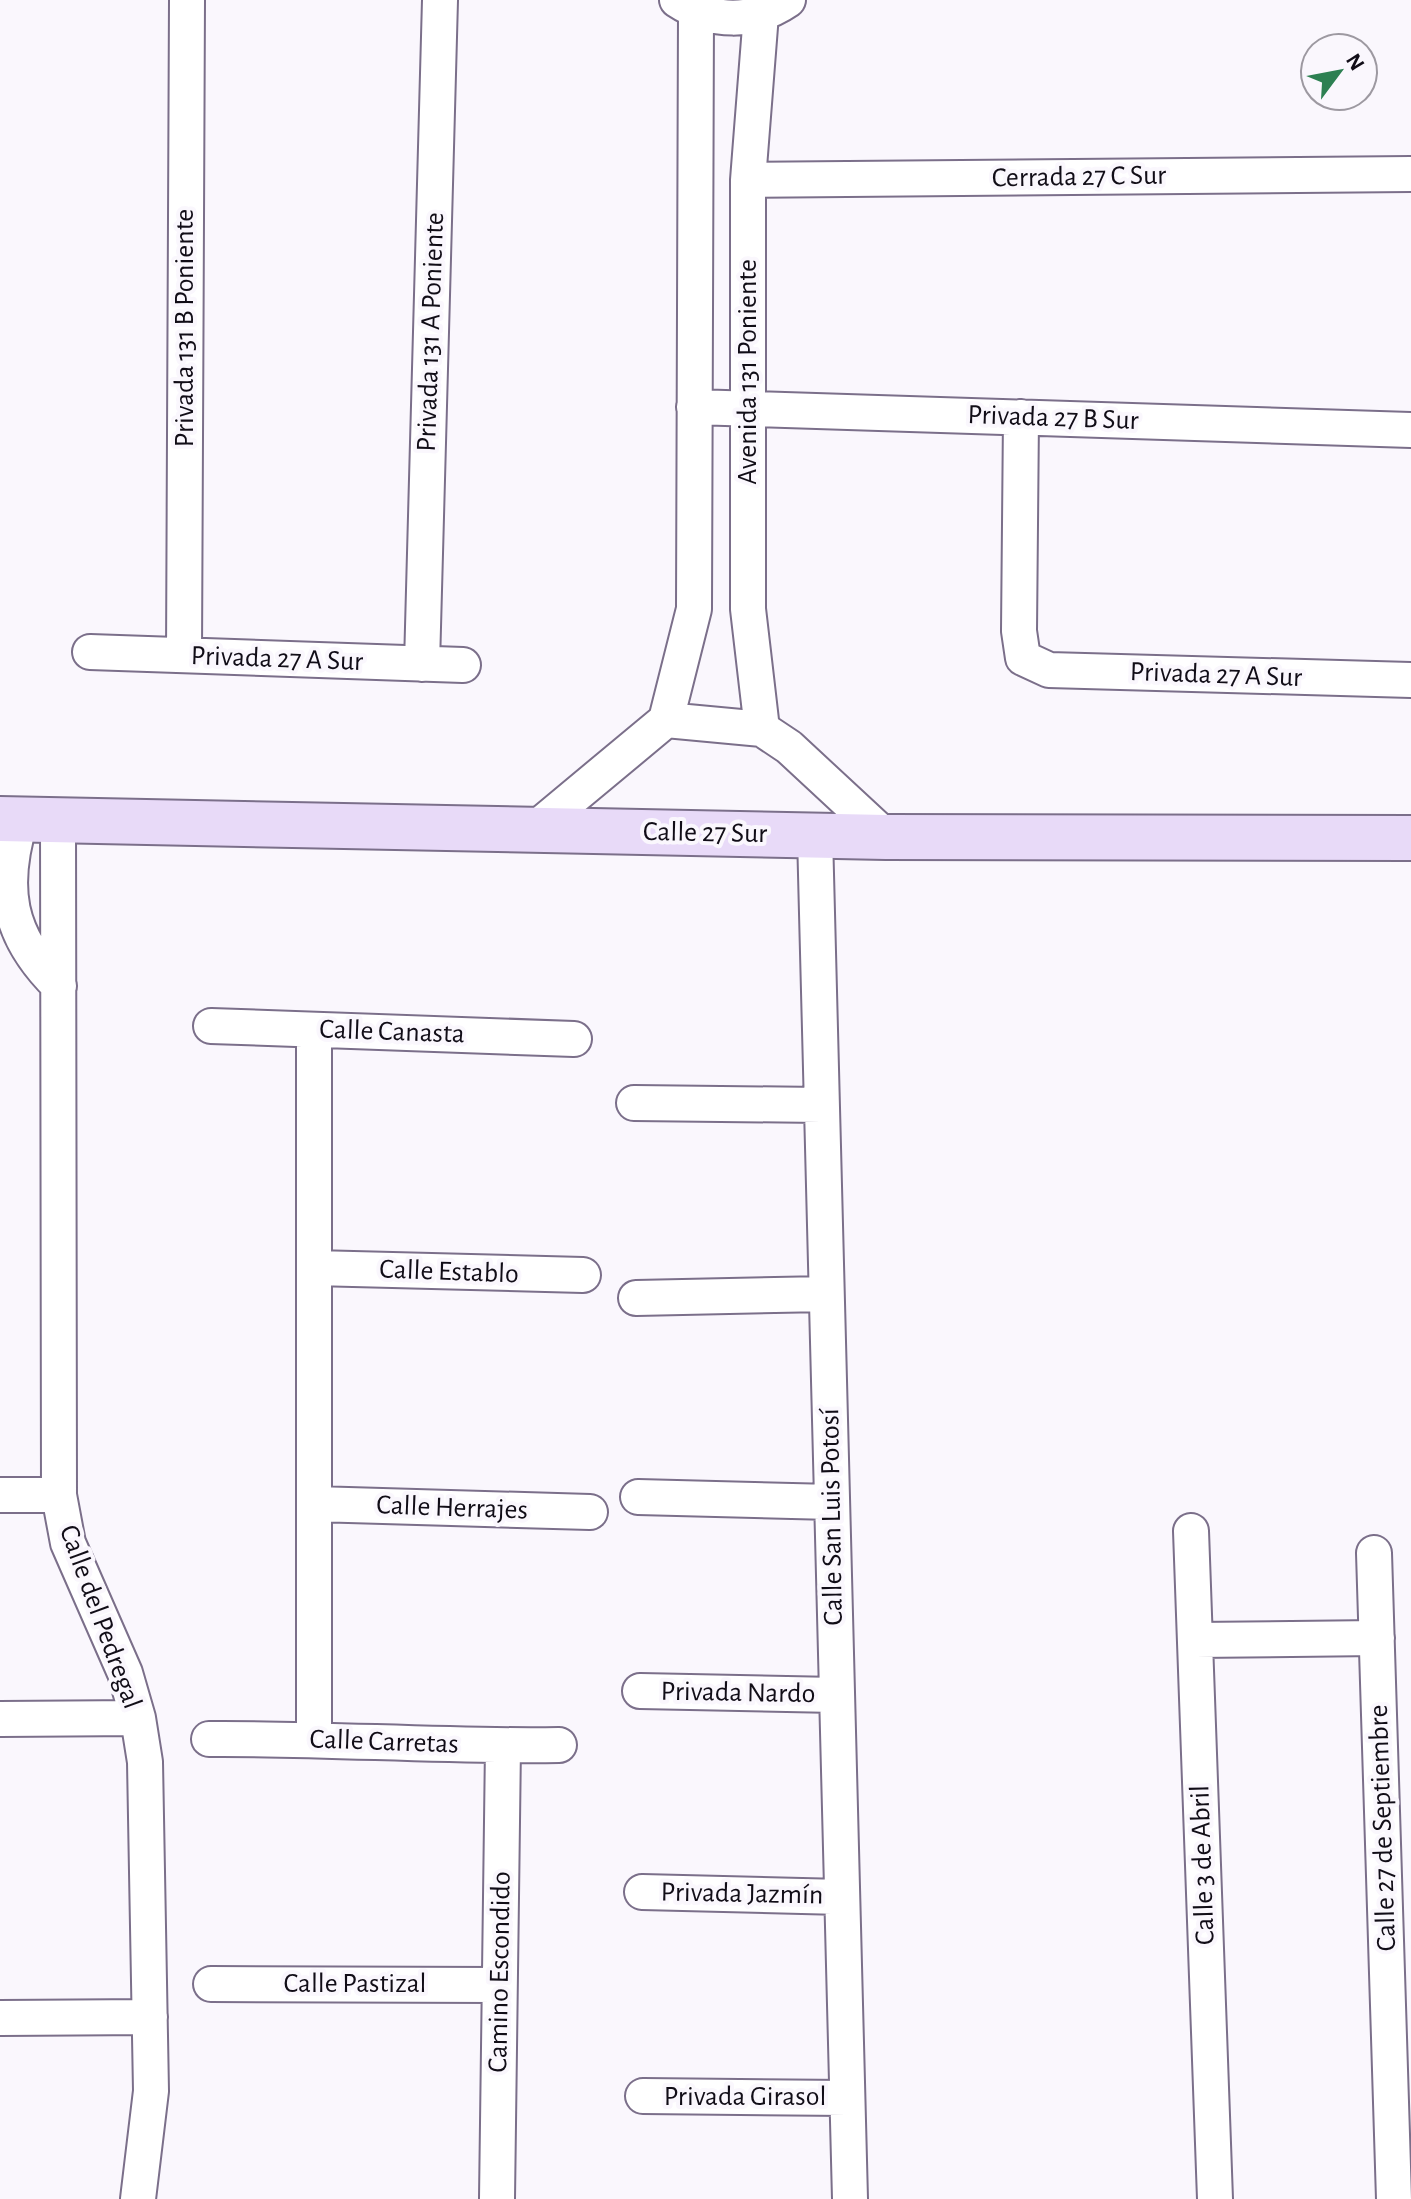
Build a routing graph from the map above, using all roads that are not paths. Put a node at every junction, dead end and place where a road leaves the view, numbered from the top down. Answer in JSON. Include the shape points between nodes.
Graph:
{"nodes":[{"id":1,"x":187,"y":0,"type":"edge"},
{"id":2,"x":440,"y":0,"type":"edge"},
{"id":3,"x":687,"y":6,"type":"edge"},
{"id":4,"x":774,"y":7,"type":"edge"},
{"id":5,"x":1411,"y":174,"type":"edge"},
{"id":6,"x":748,"y":180,"type":"junction"},
{"id":7,"x":694,"y":407,"type":"junction"},
{"id":8,"x":749,"y":410,"type":"junction"},
{"id":9,"x":1021,"y":417,"type":"junction"},
{"id":10,"x":1411,"y":430,"type":"edge"},
{"id":11,"x":90,"y":652,"type":"dead end"},
{"id":12,"x":184,"y":655,"type":"junction"},
{"id":13,"x":422,"y":664,"type":"junction"},
{"id":14,"x":463,"y":665,"type":"dead end"},
{"id":15,"x":1411,"y":680,"type":"edge"},
{"id":16,"x":666,"y":720,"type":"junction"},
{"id":17,"x":762,"y":729,"type":"junction"},
{"id":18,"x":27,"y":819,"type":"edge"},
{"id":19,"x":535,"y":829,"type":"junction"},
{"id":20,"x":815,"y":835,"type":"junction"},
{"id":21,"x":886,"y":837,"type":"junction"},
{"id":22,"x":1411,"y":838,"type":"edge"},
{"id":23,"x":58,"y":864,"type":"junction"},
{"id":24,"x":5,"y":872,"type":"edge"},
{"id":25,"x":59,"y":986,"type":"junction"},
{"id":26,"x":211,"y":1026,"type":"dead end"},
{"id":27,"x":314,"y":1030,"type":"junction"},
{"id":28,"x":574,"y":1039,"type":"dead end"},
{"id":29,"x":634,"y":1103,"type":"dead end"},
{"id":30,"x":821,"y":1105,"type":"junction"},
{"id":31,"x":314,"y":1268,"type":"junction"},
{"id":32,"x":583,"y":1275,"type":"dead end"},
{"id":33,"x":826,"y":1294,"type":"junction"},
{"id":34,"x":636,"y":1298,"type":"dead end"},
{"id":35,"x":0,"y":1495,"type":"edge"},
{"id":36,"x":59,"y":1495,"type":"junction"},
{"id":37,"x":638,"y":1497,"type":"dead end"},
{"id":38,"x":832,"y":1502,"type":"junction"},
{"id":39,"x":314,"y":1504,"type":"junction"},
{"id":40,"x":590,"y":1512,"type":"dead end"},
{"id":41,"x":1191,"y":1531,"type":"dead end"},
{"id":42,"x":1374,"y":1553,"type":"dead end"},
{"id":43,"x":1377,"y":1638,"type":"junction"},
{"id":44,"x":1195,"y":1640,"type":"junction"},
{"id":45,"x":640,"y":1691,"type":"dead end"},
{"id":46,"x":836,"y":1695,"type":"junction"},
{"id":47,"x":138,"y":1718,"type":"junction"},
{"id":48,"x":0,"y":1719,"type":"edge"},
{"id":49,"x":314,"y":1738,"type":"junction"},
{"id":50,"x":209,"y":1739,"type":"dead end"},
{"id":51,"x":559,"y":1745,"type":"dead end"},
{"id":52,"x":503,"y":1746,"type":"junction"},
{"id":53,"x":642,"y":1892,"type":"dead end"},
{"id":54,"x":842,"y":1897,"type":"junction"},
{"id":55,"x":211,"y":1984,"type":"dead end"},
{"id":56,"x":499,"y":1985,"type":"junction"},
{"id":57,"x":150,"y":2017,"type":"junction"},
{"id":58,"x":0,"y":2018,"type":"edge"},
{"id":59,"x":643,"y":2096,"type":"dead end"},
{"id":60,"x":847,"y":2098,"type":"junction"},
{"id":61,"x":138,"y":2199,"type":"edge"},
{"id":62,"x":497,"y":2199,"type":"edge"},
{"id":63,"x":850,"y":2199,"type":"edge"},
{"id":64,"x":1215,"y":2199,"type":"edge"},
{"id":65,"x":1394,"y":2199,"type":"edge"}],
"edges":[{"from":1,"to":12,"type":"street","name":"Privada 131 B Poniente"},
{"from":2,"to":13,"type":"street","name":"Privada 131 A Poniente"},
{"from":3,"to":4,"type":"street","via":[[729,19]]},
{"from":3,"to":7,"type":"street","name":"Avenida 131 Poniente"},
{"from":4,"to":6,"type":"street","name":"Avenida 131 Poniente"},
{"from":5,"to":6,"type":"street","name":"Cerrada 27 C Sur"},
{"from":6,"to":8,"type":"street","name":"Avenida 131 Poniente"},
{"from":7,"to":8,"type":"street","name":"Privada 27 B Sur"},
{"from":7,"to":16,"type":"street","name":"Avenida 131 Poniente","via":[[694,609]]},
{"from":8,"to":9,"type":"street","name":"Privada 27 B Sur"},
{"from":8,"to":17,"type":"street","name":"Avenida 131 Poniente","via":[[748,609]]},
{"from":9,"to":10,"type":"street","name":"Privada 27 B Sur"},
{"from":9,"to":15,"type":"street","name":"Privada 27 A Sur","via":[[1023,658],[1049,670]]},
{"from":11,"to":12,"type":"street","name":"Privada 27 A Sur"},
{"from":12,"to":13,"type":"street","name":"Privada 27 A Sur"},
{"from":13,"to":14,"type":"street","name":"Privada 27 A Sur"},
{"from":16,"to":17,"type":"street"},
{"from":16,"to":19,"type":"street"},
{"from":17,"to":21,"type":"street","via":[[789,747]]},
{"from":18,"to":19,"type":"street","name":"Calle 27 Sur"},
{"from":18,"to":23,"type":"street","name":"Calle del Pedregal"},
{"from":18,"to":24,"type":"street"},
{"from":19,"to":20,"type":"street","name":"Calle 27 Sur"},
{"from":20,"to":21,"type":"street","name":"Calle 27 Sur"},
{"from":20,"to":30,"type":"street","name":"Calle San Luis Potosí"},
{"from":21,"to":22,"type":"street","name":"Calle 27 Sur"},
{"from":23,"to":24,"type":"street"},
{"from":23,"to":25,"type":"street","name":"Calle del Pedregal"},
{"from":24,"to":25,"type":"street","via":[[18,931]]},
{"from":25,"to":36,"type":"street","name":"Calle del Pedregal"},
{"from":26,"to":27,"type":"street","name":"Calle Canasta"},
{"from":27,"to":28,"type":"street","name":"Calle Canasta"},
{"from":27,"to":31,"type":"street"},
{"from":29,"to":30,"type":"street"},
{"from":30,"to":33,"type":"street","name":"Calle San Luis Potosí"},
{"from":31,"to":32,"type":"street","name":"Calle Establo"},
{"from":31,"to":39,"type":"street"},
{"from":33,"to":34,"type":"street"},
{"from":33,"to":38,"type":"street","name":"Calle San Luis Potosí"},
{"from":35,"to":36,"type":"street"},
{"from":36,"to":47,"type":"street","name":"Calle del Pedregal","via":[[68,1543],[125,1673]]},
{"from":37,"to":38,"type":"street"},
{"from":38,"to":46,"type":"street","name":"Calle San Luis Potosí"},
{"from":39,"to":40,"type":"street","name":"Calle Herrajes"},
{"from":39,"to":49,"type":"street"},
{"from":41,"to":44,"type":"street","name":"Calle 3 de Abril"},
{"from":42,"to":43,"type":"street","name":"Calle 27 de Septiembre"},
{"from":43,"to":44,"type":"street"},
{"from":43,"to":65,"type":"street","name":"Calle 27 de Septiembre"},
{"from":44,"to":64,"type":"street","name":"Calle 3 de Abril"},
{"from":45,"to":46,"type":"street","name":"Privada Nardo"},
{"from":46,"to":54,"type":"street","name":"Calle San Luis Potosí"},
{"from":47,"to":48,"type":"street"},
{"from":47,"to":57,"type":"street","name":"Calle del Pedregal","via":[[145,1762]]},
{"from":49,"to":50,"type":"street","name":"Calle Carretas"},
{"from":49,"to":52,"type":"street","name":"Calle Carretas"},
{"from":51,"to":52,"type":"street","name":"Calle Carretas"},
{"from":52,"to":56,"type":"street","name":"Camino Escondido"},
{"from":53,"to":54,"type":"street","name":"Privada Jazmín"},
{"from":54,"to":60,"type":"street","name":"Calle San Luis Potosí"},
{"from":55,"to":56,"type":"street","name":"Calle Pastizal"},
{"from":56,"to":62,"type":"street","name":"Camino Escondido"},
{"from":57,"to":58,"type":"street"},
{"from":57,"to":61,"type":"street","name":"Calle del Pedregal","via":[[151,2091]]},
{"from":59,"to":60,"type":"street","name":"Privada Girasol"},
{"from":60,"to":63,"type":"street","name":"Calle San Luis Potosí"}]}
